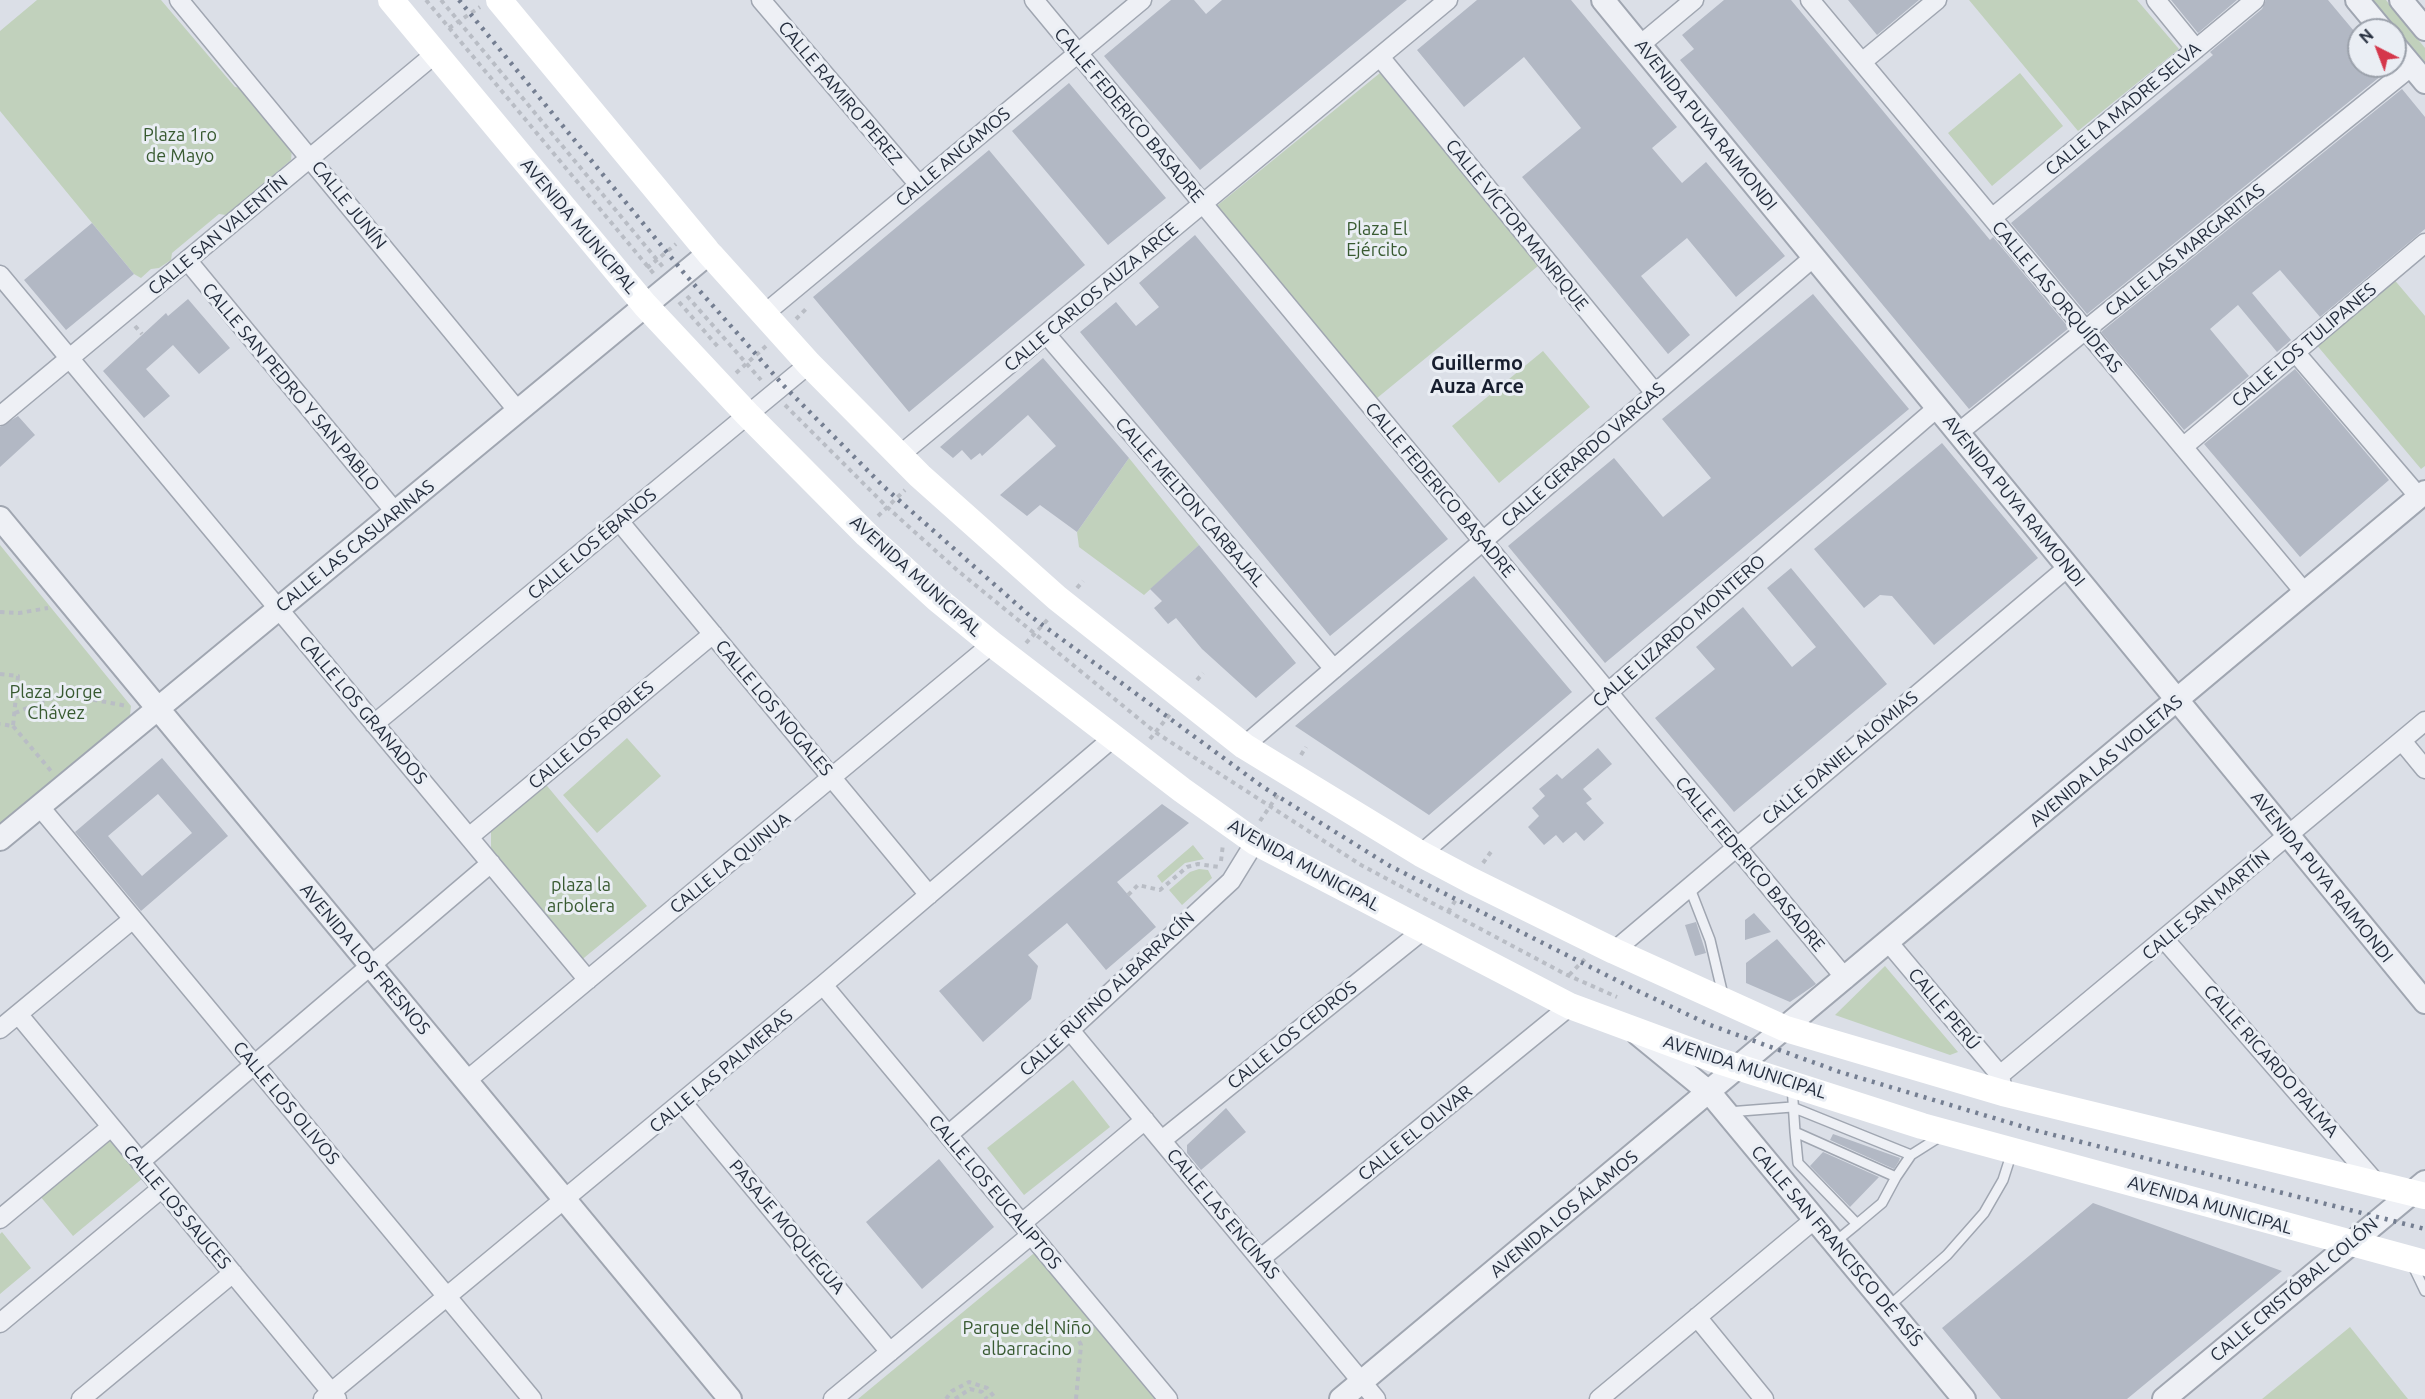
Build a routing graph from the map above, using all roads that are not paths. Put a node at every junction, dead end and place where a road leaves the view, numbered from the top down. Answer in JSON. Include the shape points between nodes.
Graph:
{"nodes":[{"id":1,"x":179,"y":0,"type":"edge"},
{"id":2,"x":391,"y":0,"type":"edge"},
{"id":3,"x":761,"y":0,"type":"edge"},
{"id":4,"x":1034,"y":0,"type":"edge"},
{"id":5,"x":1142,"y":0,"type":"edge"},
{"id":6,"x":1448,"y":0,"type":"edge"},
{"id":7,"x":1603,"y":0,"type":"edge"},
{"id":8,"x":1694,"y":0,"type":"edge"},
{"id":9,"x":1810,"y":0,"type":"edge"},
{"id":10,"x":1936,"y":0,"type":"edge"},
{"id":11,"x":2156,"y":0,"type":"edge"},
{"id":12,"x":2255,"y":0,"type":"edge"},
{"id":13,"x":2357,"y":0,"type":"edge"},
{"id":14,"x":2401,"y":0,"type":"edge"},
{"id":15,"x":491,"y":2,"type":"edge"},
{"id":16,"x":2372,"y":18,"type":"edge"},
{"id":17,"x":2425,"y":29,"type":"edge"},
{"id":18,"x":1640,"y":45,"type":"junction"},
{"id":19,"x":431,"y":48,"type":"junction"},
{"id":20,"x":2196,"y":49,"type":"junction"},
{"id":21,"x":1078,"y":53,"type":"junction"},
{"id":22,"x":1380,"y":57,"type":"junction"},
{"id":23,"x":2407,"y":61,"type":"edge"},
{"id":24,"x":1862,"y":62,"type":"junction"},
{"id":25,"x":2418,"y":74,"type":"edge"},
{"id":26,"x":311,"y":158,"type":"junction"},
{"id":27,"x":919,"y":186,"type":"junction"},
{"id":28,"x":1203,"y":204,"type":"junction"},
{"id":29,"x":1992,"y":218,"type":"junction"},
{"id":30,"x":2425,"y":243,"type":"edge"},
{"id":31,"x":709,"y":253,"type":"junction"},
{"id":32,"x":1814,"y":257,"type":"junction"},
{"id":33,"x":187,"y":260,"type":"junction"},
{"id":34,"x":0,"y":275,"type":"edge"},
{"id":35,"x":645,"y":305,"type":"junction"},
{"id":36,"x":772,"y":324,"type":"junction"},
{"id":37,"x":2085,"y":330,"type":"junction"},
{"id":38,"x":1046,"y":334,"type":"junction"},
{"id":39,"x":2295,"y":352,"type":"junction"},
{"id":40,"x":69,"y":358,"type":"junction"},
{"id":41,"x":809,"y":364,"type":"junction"},
{"id":42,"x":1655,"y":393,"type":"junction"},
{"id":43,"x":759,"y":399,"type":"junction"},
{"id":44,"x":1937,"y":408,"type":"junction"},
{"id":45,"x":518,"y":411,"type":"junction"},
{"id":46,"x":0,"y":416,"type":"edge"},
{"id":47,"x":1958,"y":433,"type":"junction"},
{"id":48,"x":2182,"y":447,"type":"junction"},
{"id":49,"x":900,"y":455,"type":"junction"},
{"id":50,"x":2422,"y":494,"type":"edge"},
{"id":51,"x":396,"y":513,"type":"junction"},
{"id":52,"x":0,"y":519,"type":"edge"},
{"id":53,"x":619,"y":521,"type":"junction"},
{"id":54,"x":1483,"y":541,"type":"junction"},
{"id":55,"x":2068,"y":567,"type":"junction"},
{"id":56,"x":2304,"y":594,"type":"junction"},
{"id":57,"x":278,"y":609,"type":"junction"},
{"id":58,"x":713,"y":634,"type":"junction"},
{"id":59,"x":1012,"y":645,"type":"junction"},
{"id":60,"x":1334,"y":669,"type":"junction"},
{"id":61,"x":1608,"y":693,"type":"junction"},
{"id":62,"x":2178,"y":700,"type":"junction"},
{"id":63,"x":158,"y":709,"type":"junction"},
{"id":64,"x":2425,"y":722,"type":"edge"},
{"id":65,"x":374,"y":724,"type":"junction"},
{"id":66,"x":1114,"y":737,"type":"junction"},
{"id":67,"x":2402,"y":741,"type":"junction"},
{"id":68,"x":1244,"y":746,"type":"junction"},
{"id":69,"x":2425,"y":769,"type":"edge"},
{"id":70,"x":832,"y":779,"type":"junction"},
{"id":71,"x":40,"y":807,"type":"junction"},
{"id":72,"x":1252,"y":833,"type":"junction"},
{"id":73,"x":2289,"y":836,"type":"junction"},
{"id":74,"x":469,"y":837,"type":"junction"},
{"id":75,"x":0,"y":839,"type":"edge"},
{"id":76,"x":1735,"y":846,"type":"junction"},
{"id":77,"x":1421,"y":854,"type":"junction"},
{"id":78,"x":491,"y":863,"type":"junction"},
{"id":79,"x":1689,"y":886,"type":"junction"},
{"id":80,"x":929,"y":895,"type":"junction"},
{"id":81,"x":133,"y":919,"type":"junction"},
{"id":82,"x":1422,"y":931,"type":"junction"},
{"id":83,"x":2165,"y":940,"type":"junction"},
{"id":84,"x":1889,"y":943,"type":"junction"},
{"id":85,"x":1614,"y":951,"type":"junction"},
{"id":86,"x":371,"y":965,"type":"junction"},
{"id":87,"x":1846,"y":979,"type":"junction"},
{"id":88,"x":588,"y":980,"type":"junction"},
{"id":89,"x":823,"y":985,"type":"junction"},
{"id":90,"x":1724,"y":1001,"type":"junction"},
{"id":91,"x":2425,"y":1002,"type":"edge"},
{"id":92,"x":1570,"y":1006,"type":"junction"},
{"id":93,"x":18,"y":1014,"type":"junction"},
{"id":94,"x":0,"y":1029,"type":"edge"},
{"id":95,"x":1069,"y":1029,"type":"junction"},
{"id":96,"x":1632,"y":1029,"type":"junction"},
{"id":97,"x":1786,"y":1029,"type":"junction"},
{"id":98,"x":254,"y":1065,"type":"junction"},
{"id":99,"x":1740,"y":1067,"type":"junction"},
{"id":100,"x":466,"y":1080,"type":"junction"},
{"id":101,"x":2001,"y":1084,"type":"junction"},
{"id":102,"x":1710,"y":1093,"type":"junction"},
{"id":103,"x":1792,"y":1095,"type":"junction"},
{"id":104,"x":683,"y":1102,"type":"junction"},
{"id":105,"x":1726,"y":1112,"type":"junction"},
{"id":106,"x":1145,"y":1120,"type":"junction"},
{"id":107,"x":111,"y":1127,"type":"junction"},
{"id":108,"x":1795,"y":1132,"type":"junction"},
{"id":109,"x":1948,"y":1132,"type":"junction"},
{"id":110,"x":948,"y":1135,"type":"junction"},
{"id":111,"x":1162,"y":1140,"type":"junction"},
{"id":112,"x":2013,"y":1150,"type":"junction"},
{"id":113,"x":1911,"y":1155,"type":"junction"},
{"id":114,"x":140,"y":1162,"type":"junction"},
{"id":115,"x":1896,"y":1178,"type":"junction"},
{"id":116,"x":2376,"y":1183,"type":"junction"},
{"id":117,"x":162,"y":1188,"type":"junction"},
{"id":118,"x":2421,"y":1190,"type":"edge"},
{"id":119,"x":565,"y":1199,"type":"junction"},
{"id":120,"x":0,"y":1219,"type":"edge"},
{"id":121,"x":1815,"y":1219,"type":"junction"},
{"id":122,"x":1857,"y":1224,"type":"junction"},
{"id":123,"x":1026,"y":1229,"type":"junction"},
{"id":124,"x":1834,"y":1242,"type":"junction"},
{"id":125,"x":2350,"y":1244,"type":"junction"},
{"id":126,"x":1260,"y":1259,"type":"junction"},
{"id":127,"x":2418,"y":1261,"type":"edge"},
{"id":128,"x":233,"y":1273,"type":"junction"},
{"id":129,"x":2425,"y":1291,"type":"edge"},
{"id":130,"x":447,"y":1297,"type":"junction"},
{"id":131,"x":1888,"y":1307,"type":"junction"},
{"id":132,"x":1697,"y":1317,"type":"junction"},
{"id":133,"x":0,"y":1323,"type":"edge"},
{"id":134,"x":890,"y":1352,"type":"junction"},
{"id":135,"x":1362,"y":1382,"type":"junction"},
{"id":136,"x":330,"y":1397,"type":"edge"},
{"id":137,"x":81,"y":1399,"type":"edge"},
{"id":138,"x":532,"y":1399,"type":"edge"},
{"id":139,"x":730,"y":1399,"type":"edge"},
{"id":140,"x":834,"y":1399,"type":"edge"},
{"id":141,"x":1168,"y":1399,"type":"edge"},
{"id":142,"x":1341,"y":1399,"type":"edge"},
{"id":143,"x":1376,"y":1399,"type":"edge"},
{"id":144,"x":1599,"y":1399,"type":"edge"},
{"id":145,"x":1764,"y":1399,"type":"edge"},
{"id":146,"x":1964,"y":1399,"type":"edge"},
{"id":147,"x":2164,"y":1399,"type":"edge"}],
"edges":[{"from":1,"to":26,"type":"street","name":"CALLE JUNÍN"},
{"from":2,"to":19,"type":"main road","name":"AVENIDA MUNICIPAL"},
{"from":3,"to":27,"type":"street","name":"CALLE RAMIRO PEREZ"},
{"from":4,"to":21,"type":"street","name":"CALLE FEDERICO BASADRE"},
{"from":5,"to":21,"type":"street","name":"CALLE ANGAMOS"},
{"from":6,"to":22,"type":"street","name":"CALLE CARLOS AUZA ARCE"},
{"from":7,"to":18,"type":"street","name":"AVENIDA PUYA RAIMONDI"},
{"from":8,"to":18,"type":"street"},
{"from":9,"to":24,"type":"street","name":"CALLE LAS ORQUÍDEAS"},
{"from":10,"to":24,"type":"street"},
{"from":11,"to":20,"type":"street"},
{"from":12,"to":20,"type":"street","name":"CALLE LA MADRE SELVA"},
{"from":13,"to":16,"type":"street"},
{"from":14,"to":17,"type":"street"},
{"from":15,"to":31,"type":"main road"},
{"from":18,"to":32,"type":"street","name":"AVENIDA PUYA RAIMONDI"},
{"from":19,"to":26,"type":"street","name":"CALLE SAN VALENTÍN"},
{"from":19,"to":35,"type":"main road","name":"AVENIDA MUNICIPAL"},
{"from":20,"to":29,"type":"street","name":"CALLE LA MADRE SELVA"},
{"from":21,"to":27,"type":"street","name":"CALLE ANGAMOS"},
{"from":21,"to":28,"type":"street","name":"CALLE FEDERICO BASADRE"},
{"from":22,"to":28,"type":"street","name":"CALLE CARLOS AUZA ARCE"},
{"from":22,"to":42,"type":"street","name":"CALLE VÍCTOR MANRIQUE"},
{"from":23,"to":25,"type":"street"},
{"from":24,"to":29,"type":"street","name":"CALLE LAS ORQUÍDEAS"},
{"from":25,"to":37,"type":"street","name":"CALLE LAS MARGARITAS"},
{"from":26,"to":33,"type":"street","name":"CALLE SAN VALENTÍN"},
{"from":26,"to":45,"type":"street","name":"CALLE JUNÍN"},
{"from":27,"to":36,"type":"street","name":"CALLE ANGAMOS"},
{"from":28,"to":38,"type":"street","name":"CALLE CARLOS AUZA ARCE"},
{"from":28,"to":54,"type":"street","name":"CALLE FEDERICO BASADRE"},
{"from":29,"to":37,"type":"street","name":"CALLE LAS ORQUÍDEAS"},
{"from":30,"to":39,"type":"street","name":"CALLE LOS TULIPANES"},
{"from":31,"to":35,"type":"street","name":"CALLE LAS CASUARINAS","via":[[666,279]]},
{"from":31,"to":36,"type":"main road"},
{"from":32,"to":42,"type":"street","name":"CALLE GERARDO VARGAS"},
{"from":32,"to":44,"type":"street","name":"AVENIDA PUYA RAIMONDI"},
{"from":33,"to":40,"type":"street","name":"CALLE SAN VALENTÍN"},
{"from":33,"to":51,"type":"street","name":"CALLE SAN PEDRO Y SAN PABLO"},
{"from":34,"to":40,"type":"street","name":"CALLE LOS GRANADOS"},
{"from":35,"to":43,"type":"main road","name":"AVENIDA MUNICIPAL"},
{"from":35,"to":45,"type":"street","name":"CALLE LAS CASUARINAS"},
{"from":36,"to":41,"type":"main road"},
{"from":37,"to":47,"type":"street","name":"CALLE LAS MARGARITAS"},
{"from":37,"to":48,"type":"street","name":"CALLE LAS ORQUÍDEAS"},
{"from":38,"to":49,"type":"street","name":"CALLE CARLOS AUZA ARCE"},
{"from":38,"to":60,"type":"street","name":"CALLE MELTON CARBAJAL"},
{"from":39,"to":48,"type":"street","name":"CALLE LOS TULIPANES"},
{"from":39,"to":50,"type":"street"},
{"from":40,"to":46,"type":"street","name":"CALLE SAN VALENTÍN"},
{"from":40,"to":57,"type":"street","name":"CALLE LOS GRANADOS"},
{"from":41,"to":43,"type":"street","name":"CALLE LOS ÉBANOS"},
{"from":41,"to":49,"type":"main road"},
{"from":42,"to":54,"type":"street","name":"CALLE GERARDO VARGAS"},
{"from":43,"to":53,"type":"street","name":"CALLE LOS ÉBANOS"},
{"from":43,"to":59,"type":"main road","name":"AVENIDA MUNICIPAL","via":[[872,522],[930,592]]},
{"from":44,"to":47,"type":"street","name":"AVENIDA PUYA RAIMONDI"},
{"from":44,"to":61,"type":"street","name":"CALLE LIZARDO MONTERO"},
{"from":45,"to":51,"type":"street","name":"CALLE LAS CASUARINAS"},
{"from":47,"to":55,"type":"street","name":"AVENIDA PUYA RAIMONDI"},
{"from":48,"to":56,"type":"street","name":"CALLE LAS ORQUÍDEAS"},
{"from":49,"to":68,"type":"main road","via":[[1064,603]]},
{"from":50,"to":56,"type":"street","name":"AVENIDA LAS VIOLETAS"},
{"from":51,"to":57,"type":"street","name":"CALLE LAS CASUARINAS"},
{"from":52,"to":63,"type":"street","name":"AVENIDA LOS FRESNOS","via":[[61,609]]},
{"from":53,"to":58,"type":"street","name":"CALLE LOS NOGALES"},
{"from":53,"to":65,"type":"street","name":"CALLE LOS ÉBANOS"},
{"from":54,"to":60,"type":"street","name":"CALLE GERARDO VARGAS"},
{"from":54,"to":61,"type":"street","name":"CALLE FEDERICO BASADRE"},
{"from":55,"to":62,"type":"street","name":"AVENIDA PUYA RAIMONDI"},
{"from":55,"to":76,"type":"street","name":"CALLE DANIEL ALOMIAS"},
{"from":56,"to":62,"type":"street","name":"AVENIDA LAS VIOLETAS"},
{"from":57,"to":63,"type":"street","name":"CALLE LAS CASUARINAS"},
{"from":57,"to":65,"type":"street","name":"CALLE LOS GRANADOS"},
{"from":58,"to":70,"type":"street","name":"CALLE LOS NOGALES"},
{"from":58,"to":74,"type":"street","name":"CALLE LOS ROBLES"},
{"from":59,"to":66,"type":"main road","name":"AVENIDA MUNICIPAL"},
{"from":59,"to":70,"type":"street","name":"CALLE LA QUINUA"},
{"from":60,"to":68,"type":"street","name":"CALLE GERARDO VARGAS"},
{"from":61,"to":76,"type":"street","name":"CALLE FEDERICO BASADRE"},
{"from":61,"to":77,"type":"street","name":"CALLE LIZARDO MONTERO"},
{"from":62,"to":73,"type":"street","name":"AVENIDA PUYA RAIMONDI"},
{"from":62,"to":84,"type":"street","name":"AVENIDA LAS VIOLETAS"},
{"from":63,"to":71,"type":"street","name":"CALLE LAS CASUARINAS"},
{"from":63,"to":86,"type":"street","name":"AVENIDA LOS FRESNOS"},
{"from":64,"to":67,"type":"street","name":"CALLE SAN MARTÍN"},
{"from":65,"to":74,"type":"street","name":"CALLE LOS GRANADOS"},
{"from":66,"to":72,"type":"main road","name":"AVENIDA MUNICIPAL"},
{"from":66,"to":80,"type":"street","name":"CALLE LAS PALMERAS"},
{"from":67,"to":69,"type":"street"},
{"from":67,"to":73,"type":"street","name":"CALLE SAN MARTÍN"},
{"from":68,"to":77,"type":"main road"},
{"from":70,"to":80,"type":"street","name":"CALLE LOS NOGALES"},
{"from":70,"to":88,"type":"street","name":"CALLE LA QUINUA"},
{"from":71,"to":75,"type":"street","name":"CALLE LAS CASUARINAS"},
{"from":71,"to":81,"type":"street","name":"CALLE LOS OLIVOS"},
{"from":72,"to":82,"type":"main road","name":"AVENIDA MUNICIPAL"},
{"from":72,"to":95,"type":"street","name":"CALLE RUFINO ALBARRACÍN","via":[[1231,880]]},
{"from":73,"to":83,"type":"street","name":"CALLE SAN MARTÍN"},
{"from":73,"to":91,"type":"street","name":"AVENIDA PUYA RAIMONDI"},
{"from":74,"to":78,"type":"street","name":"CALLE LOS GRANADOS"},
{"from":76,"to":79,"type":"street","name":"CALLE DANIEL ALOMIAS"},
{"from":76,"to":87,"type":"street","name":"CALLE FEDERICO BASADRE"},
{"from":77,"to":85,"type":"main road"},
{"from":78,"to":86,"type":"street"},
{"from":78,"to":88,"type":"street","name":"CALLE LOS GRANADOS"},
{"from":79,"to":85,"type":"street","name":"CALLE DANIEL ALOMIAS"},
{"from":79,"to":90,"type":"lane","via":[[1710,940]]},
{"from":80,"to":89,"type":"street","name":"CALLE LAS PALMERAS"},
{"from":81,"to":93,"type":"street"},
{"from":81,"to":98,"type":"street","name":"CALLE LOS OLIVOS"},
{"from":82,"to":92,"type":"main road","name":"AVENIDA MUNICIPAL"},
{"from":82,"to":111,"type":"street","name":"CALLE LOS CEDROS"},
{"from":83,"to":101,"type":"street","name":"CALLE SAN MARTÍN"},
{"from":83,"to":116,"type":"street","name":"CALLE RICARDO PALMA"},
{"from":84,"to":87,"type":"street","name":"AVENIDA LAS VIOLETAS"},
{"from":84,"to":101,"type":"street","name":"CALLE PERÚ"},
{"from":85,"to":90,"type":"main road"},
{"from":86,"to":98,"type":"street"},
{"from":86,"to":100,"type":"street","name":"AVENIDA LOS FRESNOS"},
{"from":87,"to":97,"type":"street","name":"AVENIDA LAS VIOLETAS"},
{"from":88,"to":100,"type":"street","name":"CALLE LA QUINUA"},
{"from":89,"to":104,"type":"street","name":"CALLE LAS PALMERAS"},
{"from":89,"to":110,"type":"street","name":"CALLE LOS EUCALIPTOS"},
{"from":90,"to":97,"type":"main road"},
{"from":92,"to":96,"type":"main road","name":"AVENIDA MUNICIPAL"},
{"from":92,"to":126,"type":"street","name":"CALLE EL OLIVAR"},
{"from":93,"to":94,"type":"street"},
{"from":93,"to":107,"type":"street","name":"CALLE LOS SAUCES"},
{"from":95,"to":106,"type":"street","name":"CALLE LAS ENCINAS"},
{"from":95,"to":110,"type":"street","name":"CALLE RUFINO ALBARRACÍN"},
{"from":96,"to":99,"type":"main road","name":"AVENIDA MUNICIPAL"},
{"from":96,"to":102,"type":"street","name":"CALLE SAN FRANCISCO DE ASÍS"},
{"from":97,"to":99,"type":"street","name":"AVENIDA LOS ÁLAMOS"},
{"from":97,"to":101,"type":"main road"},
{"from":98,"to":114,"type":"street"},
{"from":98,"to":130,"type":"street","name":"CALLE LOS OLIVOS"},
{"from":99,"to":102,"type":"street","name":"AVENIDA LOS ÁLAMOS"},
{"from":99,"to":103,"type":"main road","name":"AVENIDA MUNICIPAL"},
{"from":100,"to":119,"type":"street","name":"AVENIDA LOS FRESNOS"},
{"from":101,"to":116,"type":"main road"},
{"from":102,"to":105,"type":"street","name":"CALLE SAN FRANCISCO DE ASÍS"},
{"from":102,"to":135,"type":"street","name":"AVENIDA LOS ÁLAMOS"},
{"from":103,"to":105,"type":"lane"},
{"from":103,"to":108,"type":"lane"},
{"from":103,"to":109,"type":"main road","name":"AVENIDA MUNICIPAL"},
{"from":103,"to":113,"type":"lane"},
{"from":104,"to":119,"type":"street","name":"CALLE LAS PALMERAS"},
{"from":104,"to":134,"type":"street","name":"PASAJE MOQUEGUA"},
{"from":105,"to":121,"type":"street","name":"CALLE SAN FRANCISCO DE ASÍS"},
{"from":106,"to":111,"type":"street","name":"CALLE LAS ENCINAS"},
{"from":106,"to":123,"type":"street"},
{"from":107,"to":114,"type":"street","name":"CALLE LOS SAUCES"},
{"from":107,"to":120,"type":"street"},
{"from":108,"to":115,"type":"lane"},
{"from":108,"to":122,"type":"lane","via":[[1798,1163]]},
{"from":109,"to":112,"type":"main road","name":"AVENIDA MUNICIPAL"},
{"from":109,"to":113,"type":"lane"},
{"from":110,"to":123,"type":"street","name":"CALLE LOS EUCALIPTOS"},
{"from":111,"to":126,"type":"street","name":"CALLE LAS ENCINAS"},
{"from":112,"to":125,"type":"main road","name":"AVENIDA MUNICIPAL"},
{"from":112,"to":131,"type":"lane","via":[[2003,1180],[1984,1213],[1947,1255]]},
{"from":113,"to":115,"type":"lane"},
{"from":114,"to":117,"type":"street","name":"CALLE LOS SAUCES"},
{"from":115,"to":122,"type":"lane","via":[[1882,1203]]},
{"from":116,"to":118,"type":"main road"},
{"from":117,"to":128,"type":"street","name":"CALLE LOS SAUCES"},
{"from":117,"to":133,"type":"street"},
{"from":118,"to":125,"type":"street","name":"CALLE CRISTÓBAL COLÓN"},
{"from":119,"to":130,"type":"street","name":"CALLE LAS PALMERAS"},
{"from":119,"to":139,"type":"street","name":"AVENIDA LOS FRESNOS"},
{"from":121,"to":124,"type":"street","name":"CALLE SAN FRANCISCO DE ASÍS"},
{"from":121,"to":132,"type":"street"},
{"from":122,"to":124,"type":"lane"},
{"from":123,"to":134,"type":"street"},
{"from":123,"to":141,"type":"street","name":"CALLE LOS EUCALIPTOS"},
{"from":124,"to":131,"type":"street","name":"CALLE SAN FRANCISCO DE ASÍS"},
{"from":125,"to":127,"type":"main road","name":"AVENIDA MUNICIPAL"},
{"from":125,"to":147,"type":"street","name":"CALLE CRISTÓBAL COLÓN"},
{"from":126,"to":135,"type":"street","name":"CALLE LAS ENCINAS"},
{"from":127,"to":129,"type":"lane"},
{"from":128,"to":136,"type":"street","name":"CALLE LOS SAUCES"},
{"from":128,"to":137,"type":"street"},
{"from":130,"to":136,"type":"street","name":"CALLE LAS PALMERAS"},
{"from":130,"to":138,"type":"street","name":"CALLE LOS OLIVOS"},
{"from":131,"to":146,"type":"street","name":"CALLE SAN FRANCISCO DE ASÍS"},
{"from":132,"to":144,"type":"street"},
{"from":132,"to":145,"type":"street"},
{"from":134,"to":140,"type":"street"},
{"from":135,"to":142,"type":"street","name":"AVENIDA LOS ÁLAMOS"},
{"from":135,"to":143,"type":"street","name":"CALLE LAS ENCINAS"}]}
